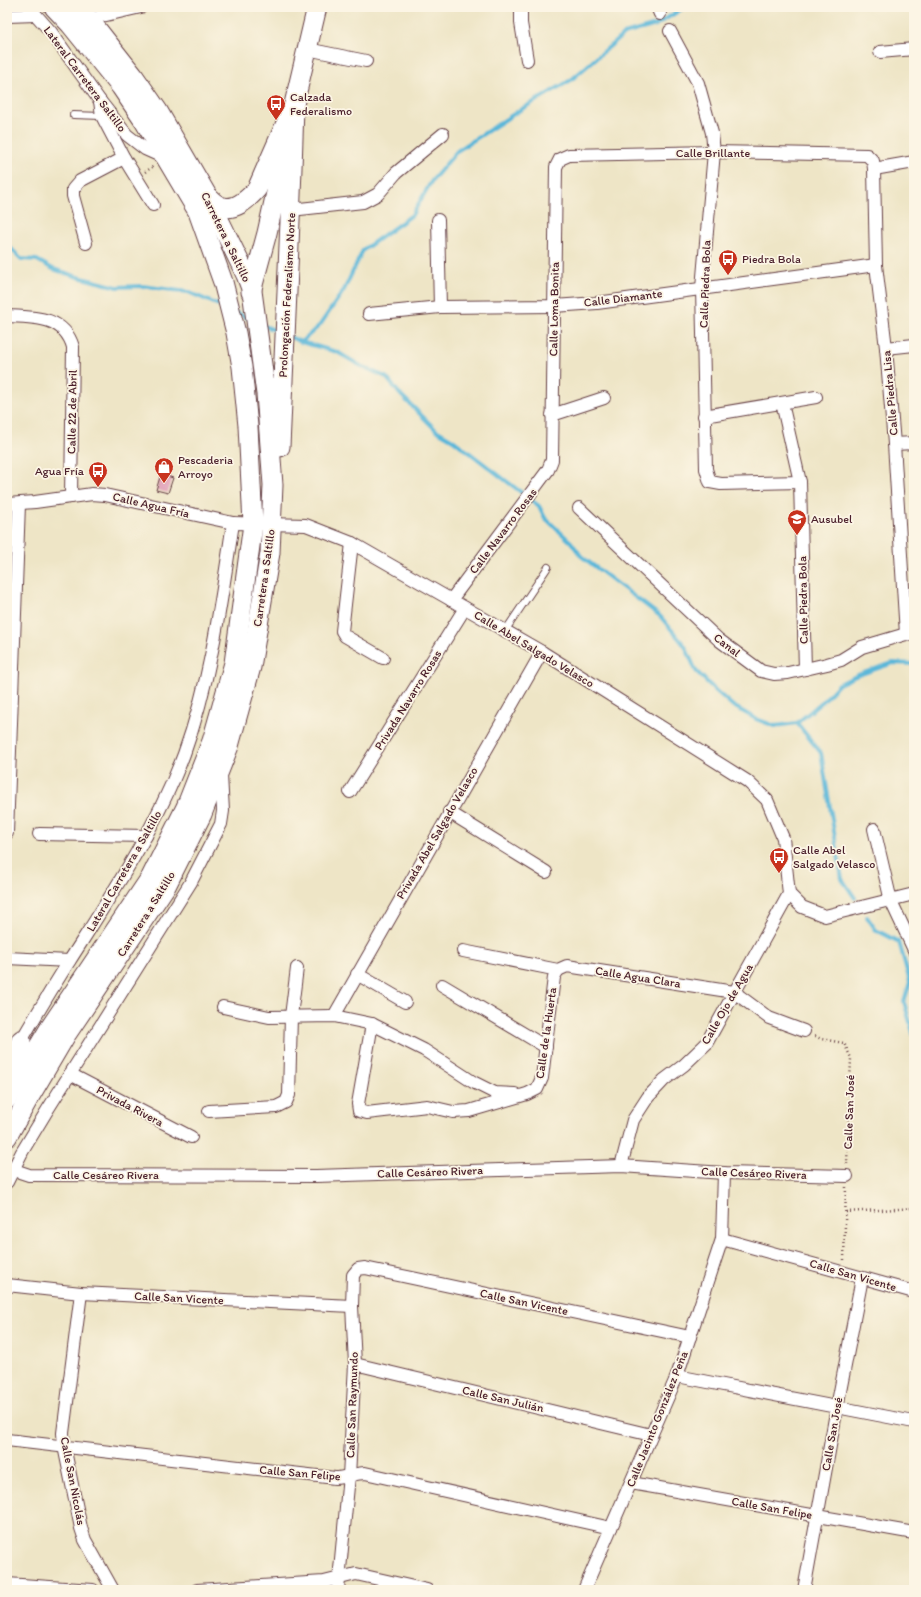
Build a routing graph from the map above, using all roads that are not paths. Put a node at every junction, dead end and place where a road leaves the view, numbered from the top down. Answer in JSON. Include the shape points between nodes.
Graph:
{"nodes":[{"id":1,"x":54,"y":7,"type":"edge"},
{"id":2,"x":141,"y":7,"type":"edge"},
{"id":3,"x":317,"y":7,"type":"edge"},
{"id":4,"x":521,"y":7,"type":"edge"},
{"id":5,"x":32,"y":11,"type":"edge"},
{"id":6,"x":83,"y":13,"type":"edge"},
{"id":7,"x":7,"y":16,"type":"edge"},
{"id":8,"x":670,"y":31,"type":"dead end"},
{"id":9,"x":307,"y":49,"type":"junction"},
{"id":10,"x":914,"y":49,"type":"edge"},
{"id":11,"x":880,"y":52,"type":"dead end"},
{"id":12,"x":527,"y":60,"type":"dead end"},
{"id":13,"x":366,"y":61,"type":"dead end"},
{"id":14,"x":100,"y":101,"type":"junction"},
{"id":15,"x":294,"y":105,"type":"junction"},
{"id":16,"x":72,"y":115,"type":"dead end"},
{"id":17,"x":102,"y":116,"type":"junction"},
{"id":18,"x":443,"y":134,"type":"dead end"},
{"id":19,"x":714,"y":152,"type":"junction"},
{"id":20,"x":867,"y":155,"type":"joint"},
{"id":21,"x":124,"y":158,"type":"junction"},
{"id":22,"x":165,"y":158,"type":"junction"},
{"id":23,"x":560,"y":159,"type":"joint"},
{"id":24,"x":914,"y":162,"type":"edge"},
{"id":25,"x":874,"y":169,"type":"junction"},
{"id":26,"x":208,"y":197,"type":"junction"},
{"id":27,"x":153,"y":205,"type":"dead end"},
{"id":28,"x":291,"y":210,"type":"junction"},
{"id":29,"x":438,"y":220,"type":"dead end"},
{"id":30,"x":86,"y":243,"type":"dead end"},
{"id":31,"x":876,"y":265,"type":"junction"},
{"id":32,"x":702,"y":288,"type":"junction"},
{"id":33,"x":251,"y":301,"type":"junction"},
{"id":34,"x":554,"y":306,"type":"junction"},
{"id":35,"x":440,"y":307,"type":"junction"},
{"id":36,"x":368,"y":314,"type":"dead end"},
{"id":37,"x":7,"y":316,"type":"edge"},
{"id":38,"x":236,"y":333,"type":"junction"},
{"id":39,"x":914,"y":345,"type":"edge"},
{"id":40,"x":886,"y":348,"type":"junction"},
{"id":41,"x":274,"y":393,"type":"junction"},
{"id":42,"x":816,"y":397,"type":"dead end"},
{"id":43,"x":604,"y":398,"type":"dead end"},
{"id":44,"x":782,"y":403,"type":"junction"},
{"id":45,"x":552,"y":415,"type":"junction"},
{"id":46,"x":704,"y":416,"type":"junction"},
{"id":47,"x":914,"y":443,"type":"edge"},
{"id":48,"x":894,"y":444,"type":"junction"},
{"id":49,"x":552,"y":460,"type":"joint"},
{"id":50,"x":800,"y":482,"type":"junction"},
{"id":51,"x":71,"y":497,"type":"junction"},
{"id":52,"x":13,"y":504,"type":"edge"},
{"id":53,"x":579,"y":508,"type":"dead end"},
{"id":54,"x":233,"y":523,"type":"junction"},
{"id":55,"x":253,"y":524,"type":"junction"},
{"id":56,"x":272,"y":525,"type":"junction"},
{"id":57,"x":352,"y":543,"type":"junction"},
{"id":58,"x":548,"y":567,"type":"dead end"},
{"id":59,"x":451,"y":600,"type":"junction"},
{"id":60,"x":465,"y":608,"type":"junction"},
{"id":61,"x":11,"y":617,"type":"edge"},
{"id":62,"x":505,"y":631,"type":"junction"},
{"id":63,"x":910,"y":634,"type":"edge"},
{"id":64,"x":542,"y":652,"type":"junction"},
{"id":65,"x":383,"y":658,"type":"dead end"},
{"id":66,"x":805,"y":669,"type":"junction"},
{"id":67,"x":9,"y":736,"type":"edge"},
{"id":68,"x":220,"y":769,"type":"junction"},
{"id":69,"x":350,"y":792,"type":"dead end"},
{"id":70,"x":449,"y":812,"type":"junction"},
{"id":71,"x":7,"y":827,"type":"edge"},
{"id":72,"x":874,"y":829,"type":"dead end"},
{"id":73,"x":7,"y":833,"type":"edge"},
{"id":74,"x":39,"y":834,"type":"dead end"},
{"id":75,"x":146,"y":836,"type":"junction"},
{"id":76,"x":546,"y":872,"type":"dead end"},
{"id":77,"x":789,"y":894,"type":"junction"},
{"id":78,"x":914,"y":894,"type":"edge"},
{"id":79,"x":891,"y":901,"type":"junction"},
{"id":80,"x":914,"y":950,"type":"edge"},
{"id":81,"x":463,"y":951,"type":"dead end"},
{"id":82,"x":7,"y":958,"type":"edge"},
{"id":83,"x":69,"y":961,"type":"junction"},
{"id":84,"x":297,"y":968,"type":"dead end"},
{"id":85,"x":558,"y":970,"type":"junction"},
{"id":86,"x":357,"y":974,"type":"junction"},
{"id":87,"x":442,"y":985,"type":"dead end"},
{"id":88,"x":734,"y":992,"type":"junction"},
{"id":89,"x":405,"y":1002,"type":"dead end"},
{"id":90,"x":223,"y":1007,"type":"dead end"},
{"id":91,"x":291,"y":1016,"type":"junction"},
{"id":92,"x":334,"y":1016,"type":"junction"},
{"id":93,"x":372,"y":1024,"type":"junction"},
{"id":94,"x":804,"y":1031,"type":"road end"},
{"id":95,"x":21,"y":1040,"type":"junction"},
{"id":96,"x":546,"y":1047,"type":"junction"},
{"id":97,"x":7,"y":1063,"type":"edge"},
{"id":98,"x":70,"y":1074,"type":"junction"},
{"id":99,"x":11,"y":1092,"type":"edge"},
{"id":100,"x":527,"y":1094,"type":"junction"},
{"id":101,"x":209,"y":1111,"type":"dead end"},
{"id":102,"x":7,"y":1137,"type":"edge"},
{"id":103,"x":191,"y":1137,"type":"dead end"},
{"id":104,"x":621,"y":1166,"type":"junction"},
{"id":105,"x":14,"y":1170,"type":"junction"},
{"id":106,"x":724,"y":1173,"type":"junction"},
{"id":107,"x":847,"y":1176,"type":"road end"},
{"id":108,"x":7,"y":1182,"type":"edge"},
{"id":109,"x":722,"y":1239,"type":"junction"},
{"id":110,"x":358,"y":1269,"type":"joint"},
{"id":111,"x":862,"y":1278,"type":"junction"},
{"id":112,"x":7,"y":1285,"type":"edge"},
{"id":113,"x":914,"y":1292,"type":"edge"},
{"id":114,"x":81,"y":1294,"type":"junction"},
{"id":115,"x":352,"y":1306,"type":"junction"},
{"id":116,"x":690,"y":1337,"type":"junction"},
{"id":117,"x":355,"y":1364,"type":"junction"},
{"id":118,"x":677,"y":1376,"type":"junction"},
{"id":119,"x":837,"y":1407,"type":"junction"},
{"id":120,"x":914,"y":1422,"type":"edge"},
{"id":121,"x":651,"y":1435,"type":"junction"},
{"id":122,"x":7,"y":1440,"type":"edge"},
{"id":123,"x":64,"y":1446,"type":"junction"},
{"id":124,"x":349,"y":1476,"type":"junction"},
{"id":125,"x":631,"y":1482,"type":"junction"},
{"id":126,"x":817,"y":1516,"type":"junction"},
{"id":127,"x":611,"y":1528,"type":"junction"},
{"id":128,"x":914,"y":1533,"type":"edge"},
{"id":129,"x":339,"y":1577,"type":"junction"},
{"id":130,"x":7,"y":1584,"type":"edge"},
{"id":131,"x":93,"y":1590,"type":"edge"},
{"id":132,"x":113,"y":1590,"type":"edge"},
{"id":133,"x":196,"y":1590,"type":"edge"},
{"id":134,"x":338,"y":1590,"type":"edge"},
{"id":135,"x":427,"y":1590,"type":"edge"},
{"id":136,"x":584,"y":1590,"type":"edge"},
{"id":137,"x":804,"y":1590,"type":"edge"}],
"edges":[{"from":1,"to":22,"type":"main road","name":"Carretera a Saltillo","via":[[121,87]]},
{"from":2,"to":6,"type":"street"},
{"from":3,"to":9,"type":"main road","name":"Prolongación Federalismo Norte"},
{"from":4,"to":12,"type":"street"},
{"from":5,"to":7,"type":"street"},
{"from":5,"to":14,"type":"street","name":"Lateral Carretera Saltillo","via":[[51,32]]},
{"from":6,"to":26,"type":"main road","name":"Carretera a Saltillo","via":[[133,75],[158,111]]},
{"from":8,"to":19,"type":"street","name":"Calle Piedra Bola","via":[[698,83],[712,133]]},
{"from":9,"to":13,"type":"street"},
{"from":9,"to":15,"type":"main road","name":"Prolongación Federalismo Norte"},
{"from":10,"to":11,"type":"street"},
{"from":14,"to":17,"type":"street"},
{"from":14,"to":22,"type":"street","name":"Lateral Carretera Saltillo","via":[[127,135],[145,149]]},
{"from":15,"to":26,"type":"main road","via":[[257,189],[248,199],[236,206],[226,207],[219,206]]},
{"from":15,"to":28,"type":"main road","name":"Prolongación Federalismo Norte"},
{"from":15,"to":33,"type":"main road","name":"Prolongación Federalismo Norte","via":[[281,174]]},
{"from":16,"to":17,"type":"lane"},
{"from":17,"to":21,"type":"street"},
{"from":18,"to":28,"type":"street","via":[[396,173],[378,194],[363,202]]},
{"from":19,"to":20,"type":"street","name":"Calle Brillante"},
{"from":19,"to":23,"type":"street","name":"Calle Brillante","via":[[569,155]]},
{"from":19,"to":32,"type":"street","name":"Calle Piedra Bola"},
{"from":20,"to":25,"type":"street","name":"Calle Piedra Lisa","via":[[872,160]]},
{"from":21,"to":27,"type":"street"},
{"from":21,"to":30,"type":"street","via":[[80,181],[74,189],[73,196]]},
{"from":22,"to":38,"type":"main road","name":"Carretera a Saltillo","via":[[198,212],[223,282]]},
{"from":23,"to":34,"type":"street","name":"Calle Loma Bonita","via":[[556,167]]},
{"from":24,"to":25,"type":"street"},
{"from":25,"to":31,"type":"street","name":"Calle Piedra Lisa"},
{"from":26,"to":33,"type":"main road","name":"Carretera a Saltillo","via":[[246,275]]},
{"from":28,"to":41,"type":"main road","name":"Prolongación Federalismo Norte","via":[[285,314]]},
{"from":29,"to":35,"type":"street"},
{"from":31,"to":32,"type":"street","name":"Calle Diamante"},
{"from":31,"to":40,"type":"street","name":"Calle Piedra Lisa"},
{"from":32,"to":34,"type":"street","name":"Calle Diamante","via":[[598,303]]},
{"from":32,"to":46,"type":"street","name":"Calle Piedra Bola"},
{"from":33,"to":38,"type":"main road","name":"Prolongación Federalismo Norte"},
{"from":33,"to":41,"type":"main road","name":"Carretera a Saltillo"},
{"from":34,"to":35,"type":"street","name":"Calle Diamante"},
{"from":34,"to":45,"type":"street","name":"Calle Loma Bonita"},
{"from":35,"to":36,"type":"street","name":"Calle Diamante"},
{"from":37,"to":51,"type":"street","name":"Calle 22 de Abril","via":[[46,320],[62,329],[71,340]]},
{"from":38,"to":55,"type":"main road","name":"Carretera a Saltillo","via":[[246,396]]},
{"from":39,"to":40,"type":"street"},
{"from":40,"to":48,"type":"street","name":"Calle Piedra Lisa"},
{"from":41,"to":56,"type":"main road","name":"Carretera a Saltillo"},
{"from":42,"to":44,"type":"street"},
{"from":43,"to":45,"type":"street"},
{"from":44,"to":46,"type":"street"},
{"from":44,"to":50,"type":"street","name":"Calle Piedra Bola"},
{"from":45,"to":49,"type":"street","name":"Calle Loma Bonita"},
{"from":46,"to":50,"type":"street","name":"Calle Piedra Bola","via":[[706,469],[710,482]]},
{"from":47,"to":48,"type":"street"},
{"from":48,"to":63,"type":"street","name":"Calle Piedra Lisa"},
{"from":49,"to":59,"type":"street","name":"Calle Navarro Rosas","via":[[543,477]]},
{"from":50,"to":66,"type":"street","name":"Calle Piedra Bola"},
{"from":51,"to":52,"type":"street","name":"Calle Agua Fría"},
{"from":51,"to":54,"type":"street","name":"Calle Agua Fría","via":[[105,495]]},
{"from":52,"to":61,"type":"street"},
{"from":53,"to":66,"type":"street","name":"Canal","via":[[719,640],[761,671],[774,674]]},
{"from":54,"to":55,"type":"street","name":"Calle Agua Fría"},
{"from":54,"to":75,"type":"street","name":"Lateral Carretera a Saltillo","via":[[205,688],[184,754]]},
{"from":55,"to":56,"type":"street","name":"Calle Agua Fría"},
{"from":55,"to":99,"type":"main road","name":"Carretera a Saltillo","via":[[234,663],[212,741],[186,807],[151,877],[51,1026]]},
{"from":56,"to":57,"type":"street","name":"Calle Abel Salgado Velasco","via":[[306,526]]},
{"from":56,"to":68,"type":"main road","name":"Carretera a Saltillo","via":[[252,667]]},
{"from":57,"to":59,"type":"street","name":"Calle Abel Salgado Velasco"},
{"from":57,"to":65,"type":"street","via":[[342,631],[345,636]]},
{"from":58,"to":62,"type":"lane"},
{"from":59,"to":60,"type":"street","name":"Calle Abel Salgado Velasco"},
{"from":60,"to":62,"type":"street","name":"Calle Abel Salgado Velasco"},
{"from":60,"to":69,"type":"street","name":"Privada Navarro Rosas"},
{"from":61,"to":67,"type":"street"},
{"from":62,"to":64,"type":"street","name":"Calle Abel Salgado Velasco"},
{"from":63,"to":66,"type":"street","name":"Canal","via":[[862,647],[834,662]]},
{"from":64,"to":70,"type":"street","name":"Privada Abel Salgado Velasco"},
{"from":64,"to":77,"type":"street","name":"Calle Abel Salgado Velasco","via":[[747,781],[767,800],[783,838]]},
{"from":67,"to":71,"type":"street"},
{"from":68,"to":98,"type":"street","via":[[223,811],[220,824],[192,882]]},
{"from":68,"to":102,"type":"main road","name":"Carretera a Saltillo","via":[[202,814],[166,886],[66,1035]]},
{"from":70,"to":76,"type":"street"},
{"from":70,"to":86,"type":"street","name":"Privada Abel Salgado Velasco"},
{"from":71,"to":73,"type":"street"},
{"from":72,"to":79,"type":"street"},
{"from":74,"to":75,"type":"street"},
{"from":75,"to":83,"type":"street","name":"Lateral Carretera a Saltillo","via":[[106,905]]},
{"from":77,"to":79,"type":"street","via":[[802,907],[826,916]]},
{"from":77,"to":88,"type":"street","name":"Calle Ojo de Agua"},
{"from":78,"to":79,"type":"street"},
{"from":79,"to":80,"type":"street"},
{"from":81,"to":85,"type":"street","name":"Calle Agua Clara"},
{"from":82,"to":83,"type":"street"},
{"from":83,"to":95,"type":"street","name":"Lateral Carretera a Saltillo"},
{"from":84,"to":91,"type":"street"},
{"from":85,"to":88,"type":"street","name":"Calle Agua Clara","via":[[567,966]]},
{"from":85,"to":96,"type":"street","name":"Calle de la Huerta","via":[[554,977]]},
{"from":86,"to":89,"type":"street"},
{"from":86,"to":92,"type":"street","name":"Privada Abel Salgado Velasco"},
{"from":87,"to":96,"type":"street"},
{"from":88,"to":94,"type":"street","name":"Calle Agua Clara","via":[[769,1018]]},
{"from":88,"to":104,"type":"street","name":"Calle Ojo de Agua","via":[[706,1044],[664,1080],[648,1097],[633,1120]]},
{"from":90,"to":91,"type":"street","via":[[269,1017]]},
{"from":91,"to":92,"type":"street"},
{"from":91,"to":101,"type":"street","via":[[289,1095],[286,1102],[276,1107]]},
{"from":92,"to":93,"type":"street"},
{"from":93,"to":100,"type":"street","via":[[424,1050],[495,1093]]},
{"from":93,"to":100,"type":"street","name":"Calle de la Huerta","via":[[358,1104],[359,1111],[367,1113],[427,1106],[453,1112],[469,1111]]},
{"from":95,"to":97,"type":"street","name":"Lateral Carretera a Saltillo"},
{"from":95,"to":99,"type":"main road","via":[[13,1067]]},
{"from":96,"to":100,"type":"street","name":"Calle de la Huerta","via":[[542,1078],[537,1089]]},
{"from":98,"to":103,"type":"street","name":"Privada Rivera"},
{"from":98,"to":105,"type":"street","via":[[22,1152]]},
{"from":104,"to":105,"type":"street","name":"Calle Cesáreo Rivera","via":[[316,1176],[30,1175]]},
{"from":104,"to":106,"type":"street","name":"Calle Cesáreo Rivera"},
{"from":105,"to":108,"type":"street"},
{"from":106,"to":107,"type":"street","name":"Calle Cesáreo Rivera"},
{"from":106,"to":109,"type":"street","name":"Calle Jacinto González Peña"},
{"from":109,"to":111,"type":"street","name":"Calle San Vicente"},
{"from":109,"to":116,"type":"street","name":"Calle Jacinto González Peña"},
{"from":110,"to":115,"type":"street","name":"Calle San Raymundo","via":[[353,1275]]},
{"from":110,"to":116,"type":"street","name":"Calle San Vicente","via":[[365,1268]]},
{"from":111,"to":113,"type":"street","name":"Calle San Vicente"},
{"from":111,"to":119,"type":"street","name":"Calle San José"},
{"from":112,"to":114,"type":"street","name":"Calle San Vicente"},
{"from":114,"to":115,"type":"street","name":"Calle San Vicente"},
{"from":114,"to":123,"type":"street","name":"Calle San Nicolás","via":[[63,1433]]},
{"from":115,"to":117,"type":"street","name":"Calle San Raymundo"},
{"from":116,"to":118,"type":"street","name":"Calle Jacinto González Peña"},
{"from":117,"to":121,"type":"street","name":"Calle San Julián"},
{"from":117,"to":124,"type":"street","name":"Calle San Raymundo"},
{"from":118,"to":119,"type":"street"},
{"from":118,"to":121,"type":"street","name":"Calle Jacinto González Peña"},
{"from":119,"to":120,"type":"street"},
{"from":119,"to":126,"type":"street","name":"Calle San José"},
{"from":121,"to":125,"type":"street","name":"Calle Jacinto González Peña"},
{"from":122,"to":123,"type":"street","name":"Calle San Felipe"},
{"from":123,"to":124,"type":"street","name":"Calle San Felipe","via":[[335,1478]]},
{"from":123,"to":132,"type":"street","name":"Calle San Nicolás","via":[[83,1534]]},
{"from":124,"to":127,"type":"street","name":"Calle San Felipe","via":[[365,1473]]},
{"from":124,"to":129,"type":"street","name":"Calle San Raymundo"},
{"from":125,"to":126,"type":"street","name":"Calle San Felipe"},
{"from":125,"to":127,"type":"street","name":"Calle Jacinto González Peña"},
{"from":126,"to":128,"type":"street","name":"Calle San Felipe"},
{"from":126,"to":137,"type":"street","name":"Calle San José"},
{"from":127,"to":136,"type":"street","name":"Calle Jacinto González Peña"},
{"from":129,"to":133,"type":"street","via":[[324,1582]]},
{"from":129,"to":134,"type":"street","name":"Calle San Raymundo"},
{"from":129,"to":135,"type":"street","via":[[356,1574]]},
{"from":130,"to":131,"type":"street"}]}
